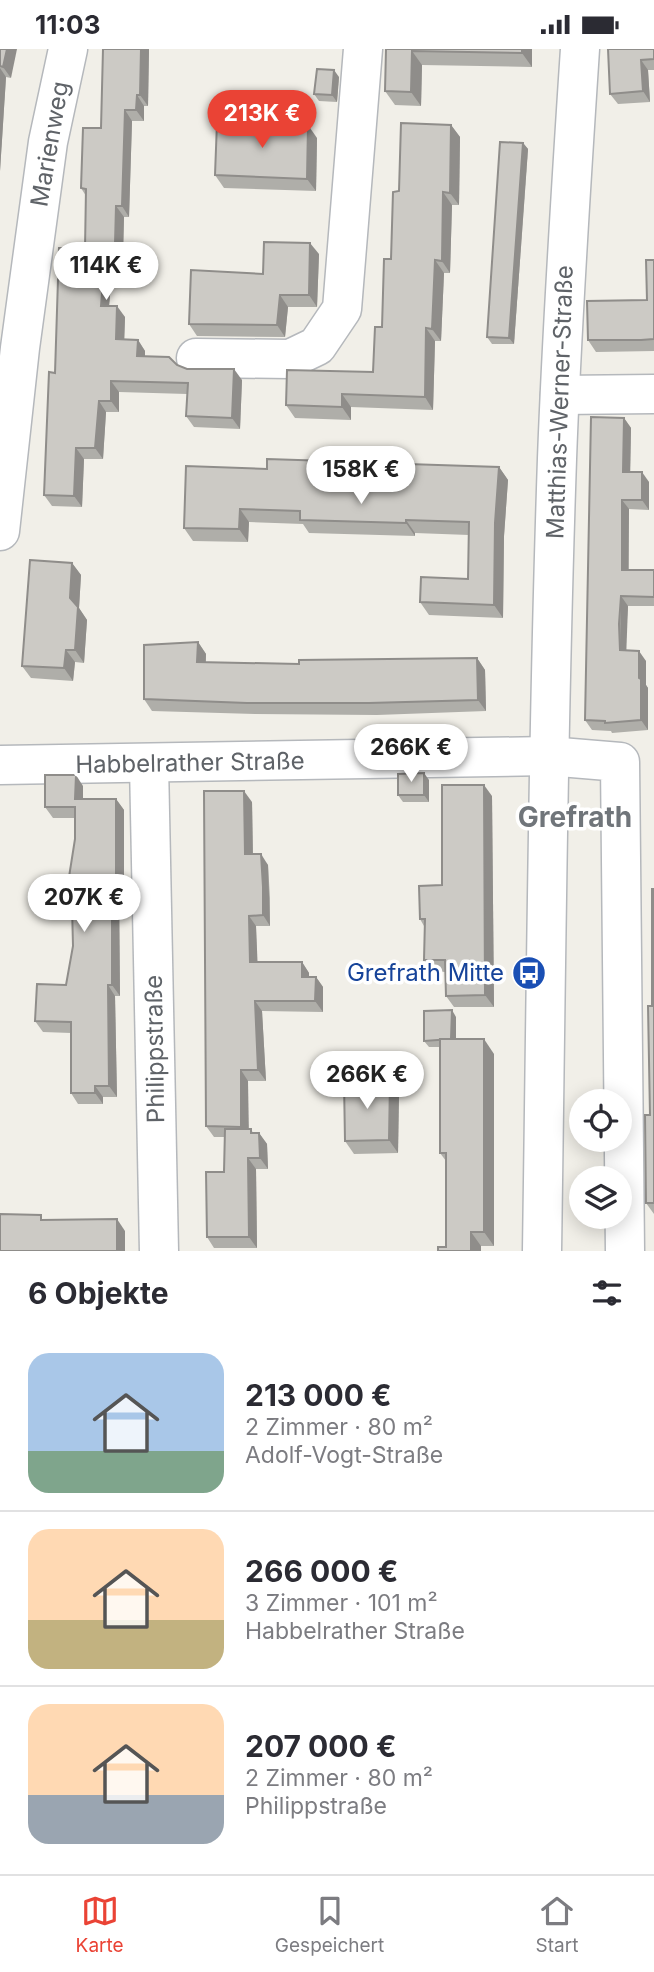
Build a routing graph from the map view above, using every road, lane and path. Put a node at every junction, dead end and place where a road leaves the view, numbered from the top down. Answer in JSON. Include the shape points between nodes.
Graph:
{"nodes":[{"id":1,"x":68,"y":49,"type":"edge"},
{"id":2,"x":363,"y":49,"type":"edge"},
{"id":3,"x":580,"y":49,"type":"edge"},
{"id":4,"x":196,"y":358,"type":"dead end"},
{"id":5,"x":654,"y":394,"type":"edge"},
{"id":6,"x":560,"y":395,"type":"junction"},
{"id":7,"x":0,"y":531,"type":"edge"},
{"id":8,"x":548,"y":756,"type":"junction"},
{"id":9,"x":149,"y":764,"type":"junction"},
{"id":10,"x":0,"y":765,"type":"edge"},
{"id":11,"x":159,"y":1251,"type":"edge"},
{"id":12,"x":542,"y":1251,"type":"edge"},
{"id":13,"x":625,"y":1251,"type":"edge"}],
"edges":[{"from":1,"to":7,"type":"street","name":"Marienweg","via":[[48,142]]},
{"from":2,"to":4,"type":"street","via":[[342,309],[317,346],[289,359]]},
{"from":3,"to":6,"type":"street","name":"Matthias-Werner-Straße"},
{"from":5,"to":6,"type":"street"},
{"from":6,"to":8,"type":"street","name":"Matthias-Werner-Straße"},
{"from":8,"to":9,"type":"street","name":"Habbelrather Straße"},
{"from":8,"to":12,"type":"street","name":"Matthias-Werner-Straße"},
{"from":8,"to":13,"type":"street","via":[[620,762]]},
{"from":9,"to":10,"type":"street","name":"Habbelrather Straße"},
{"from":9,"to":11,"type":"street","name":"Philippstraße"}]}
